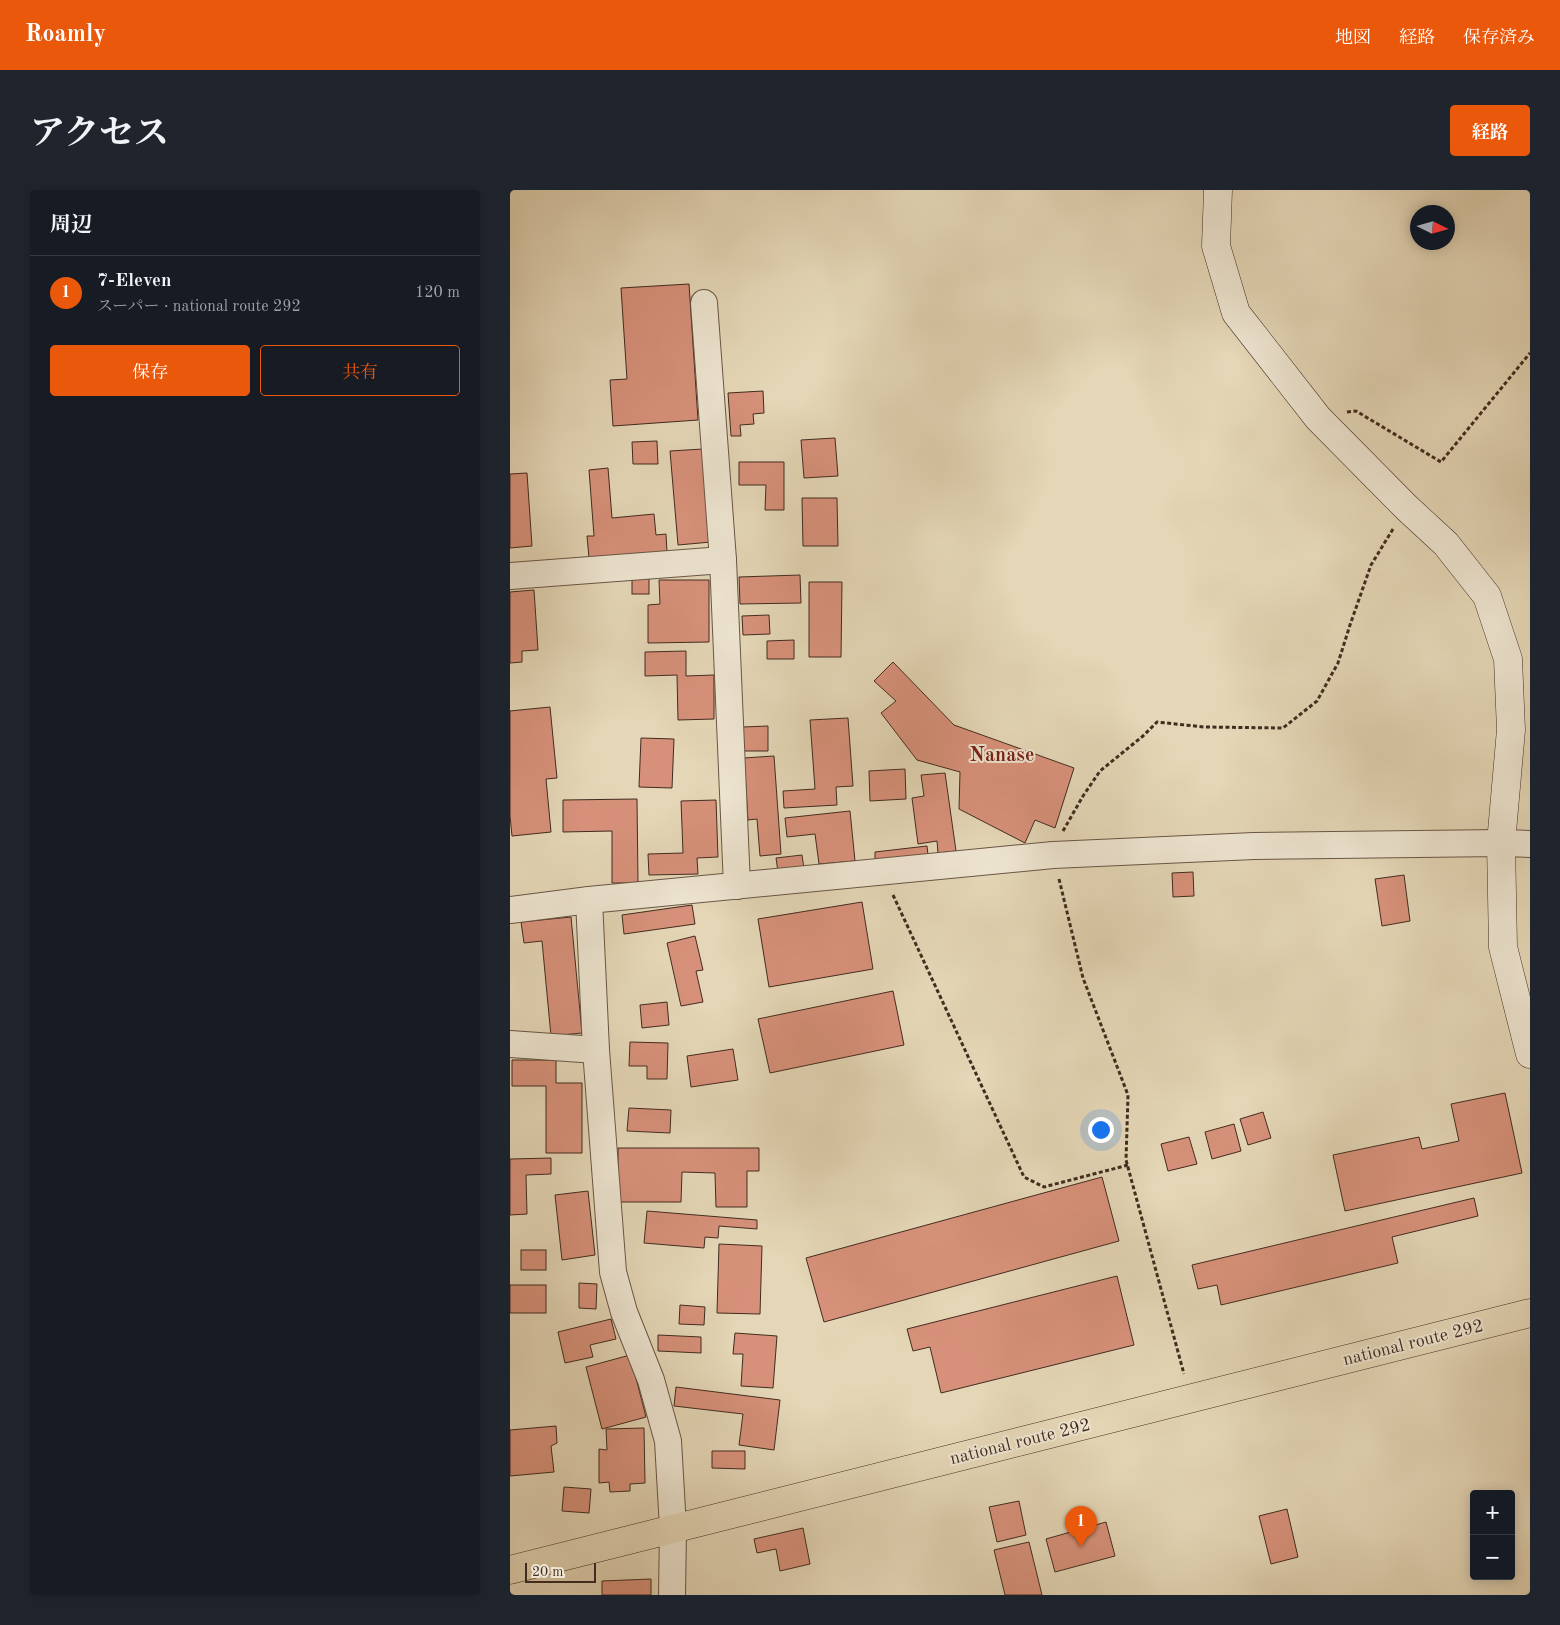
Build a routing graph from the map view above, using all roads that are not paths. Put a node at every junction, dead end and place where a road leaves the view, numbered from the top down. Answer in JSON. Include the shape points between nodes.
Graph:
{"nodes":[{"id":1,"x":1218,"y":190,"type":"edge"},
{"id":2,"x":704,"y":303,"type":"dead end"},
{"id":3,"x":723,"y":560,"type":"junction"},
{"id":4,"x":510,"y":576,"type":"edge"},
{"id":5,"x":1501,"y":843,"type":"junction"},
{"id":6,"x":1530,"y":844,"type":"edge"},
{"id":7,"x":737,"y":886,"type":"junction"},
{"id":8,"x":588,"y":900,"type":"junction"},
{"id":9,"x":510,"y":910,"type":"edge"},
{"id":10,"x":510,"y":1044,"type":"edge"},
{"id":11,"x":596,"y":1050,"type":"junction"},
{"id":12,"x":1530,"y":1054,"type":"edge"},
{"id":13,"x":1530,"y":1313,"type":"edge"},
{"id":14,"x":673,"y":1528,"type":"junction"},
{"id":15,"x":510,"y":1570,"type":"edge"},
{"id":16,"x":672,"y":1595,"type":"edge"}],
"edges":[{"from":1,"to":5,"type":"street","via":[[1216,246],[1236,313],[1318,418],[1446,544],[1487,596],[1508,659],[1511,730]]},
{"from":2,"to":3,"type":"street"},
{"from":3,"to":4,"type":"street"},
{"from":3,"to":7,"type":"street"},
{"from":5,"to":6,"type":"street"},
{"from":5,"to":7,"type":"street","via":[[1254,846],[1054,855]]},
{"from":5,"to":12,"type":"street","via":[[1503,947]]},
{"from":7,"to":8,"type":"street"},
{"from":8,"to":9,"type":"street"},
{"from":8,"to":11,"type":"street"},
{"from":10,"to":11,"type":"street"},
{"from":11,"to":14,"type":"street","via":[[613,1272],[624,1312],[651,1380],[668,1441]]},
{"from":13,"to":14,"type":"highway","name":"national route 292"},
{"from":14,"to":15,"type":"highway","name":"national route 292"},
{"from":14,"to":16,"type":"street"}]}
